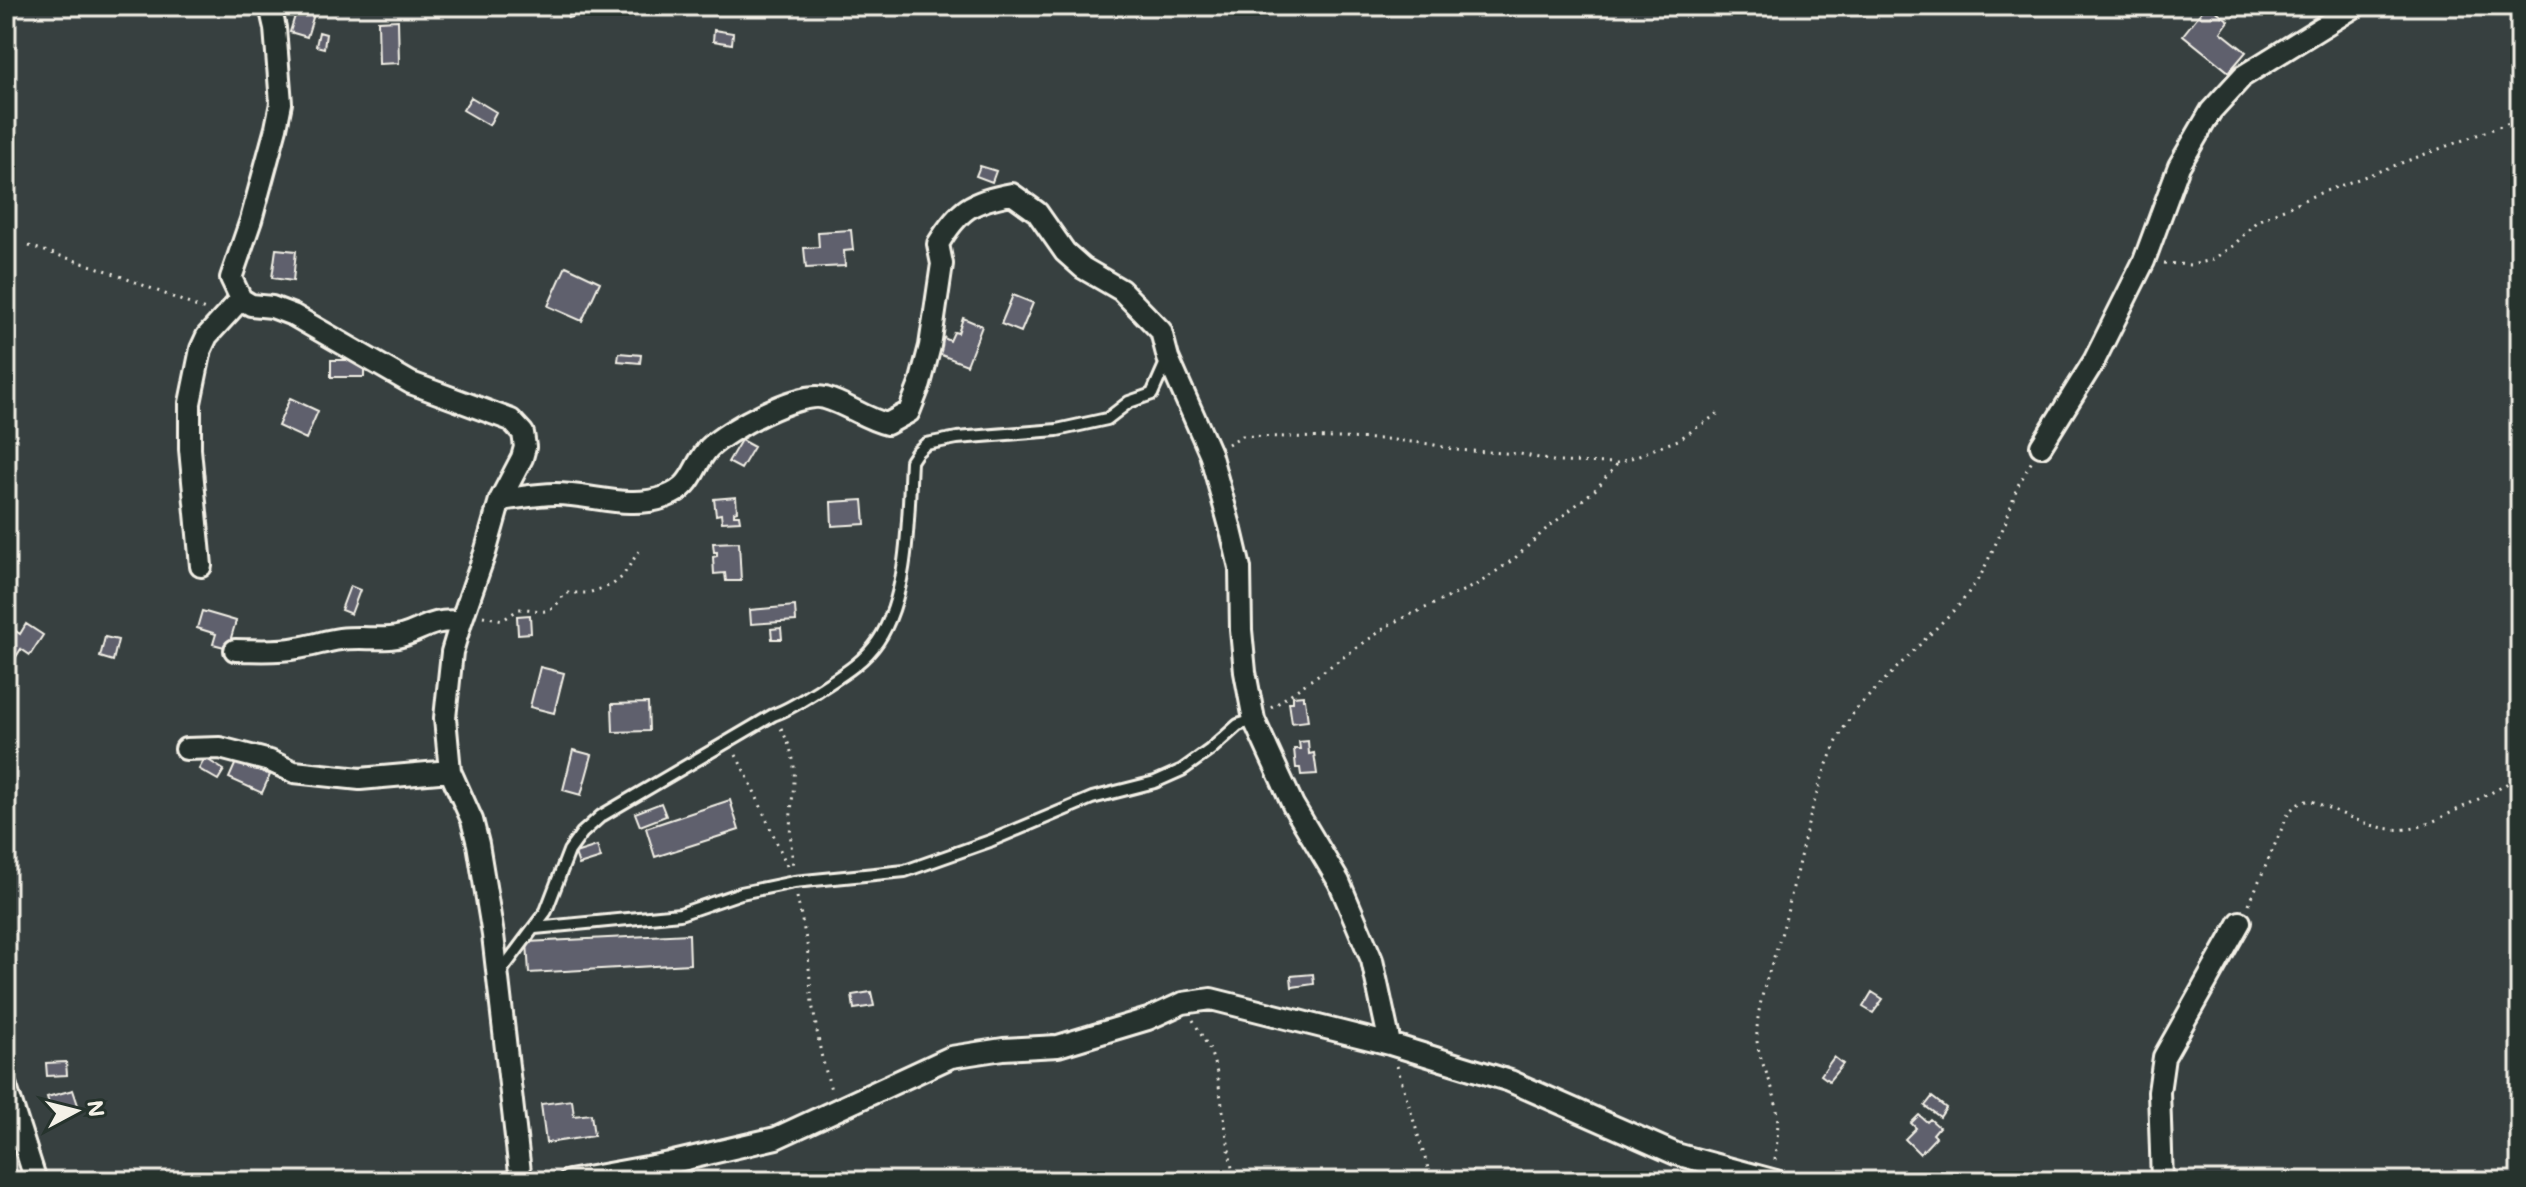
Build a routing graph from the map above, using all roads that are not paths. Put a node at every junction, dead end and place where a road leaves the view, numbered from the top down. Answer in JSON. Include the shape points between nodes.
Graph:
{"nodes":[{"id":1,"x":270,"y":6,"type":"edge"},
{"id":2,"x":2356,"y":6,"type":"edge"},
{"id":3,"x":241,"y":299,"type":"junction"},
{"id":4,"x":1168,"y":358,"type":"junction"},
{"id":5,"x":2041,"y":446,"type":"road end"},
{"id":6,"x":500,"y":500,"type":"junction"},
{"id":7,"x":201,"y":566,"type":"dead end"},
{"id":8,"x":462,"y":618,"type":"junction"},
{"id":9,"x":235,"y":650,"type":"dead end"},
{"id":10,"x":1254,"y":720,"type":"junction"},
{"id":11,"x":186,"y":749,"type":"dead end"},
{"id":12,"x":450,"y":771,"type":"junction"},
{"id":13,"x":2240,"y":922,"type":"road end"},
{"id":14,"x":535,"y":928,"type":"junction"},
{"id":15,"x":497,"y":978,"type":"junction"},
{"id":16,"x":1390,"y":1044,"type":"junction"},
{"id":17,"x":6,"y":1087,"type":"edge"},
{"id":18,"x":36,"y":1181,"type":"edge"},
{"id":19,"x":521,"y":1181,"type":"edge"},
{"id":20,"x":569,"y":1181,"type":"edge"},
{"id":21,"x":1775,"y":1181,"type":"edge"},
{"id":22,"x":2162,"y":1181,"type":"edge"}],
"edges":[{"from":1,"to":3,"type":"street","via":[[281,103],[231,278]]},
{"from":2,"to":5,"type":"street","via":[[2243,76],[2211,111],[2179,166],[2144,261],[2094,361]]},
{"from":3,"to":6,"type":"street","via":[[293,315],[411,383],[511,420],[523,433],[525,447]]},
{"from":3,"to":7,"type":"street","via":[[214,326],[201,349],[190,403]]},
{"from":4,"to":6,"type":"street","via":[[1161,331],[1121,290],[1065,252],[1037,212],[1012,194],[982,199],[953,219],[938,244],[942,264],[930,346],[909,412],[887,424],[824,397],[801,398],[739,427],[708,449],[691,479],[669,495],[632,503],[556,494]]},
{"from":4,"to":10,"type":"street","via":[[1210,453],[1240,568],[1243,658]]},
{"from":4,"to":14,"type":"lane","via":[[1152,394],[1129,402],[1107,419],[1057,430],[957,438],[926,444],[917,452],[911,461],[904,563],[879,640],[861,661],[785,711],[601,816],[569,851]]},
{"from":6,"to":8,"type":"street"},
{"from":8,"to":9,"type":"street","via":[[435,621],[389,638]]},
{"from":8,"to":12,"type":"street","via":[[447,688]]},
{"from":10,"to":14,"type":"lane","via":[[1238,725],[1182,770],[1155,782],[1092,798],[905,871],[794,882],[680,914]]},
{"from":10,"to":16,"type":"street","via":[[1293,805],[1339,882],[1372,960]]},
{"from":11,"to":12,"type":"street","via":[[220,748],[294,772],[345,778]]},
{"from":12,"to":15,"type":"street","via":[[478,844]]},
{"from":13,"to":22,"type":"street","via":[[2164,1057],[2159,1092]]},
{"from":14,"to":15,"type":"lane"},
{"from":15,"to":19,"type":"street"},
{"from":16,"to":20,"type":"street","via":[[1211,999],[1183,1003],[1058,1046],[951,1057],[776,1138]]},
{"from":16,"to":21,"type":"street","via":[[1510,1081],[1676,1154]]},
{"from":17,"to":18,"type":"street"}]}
